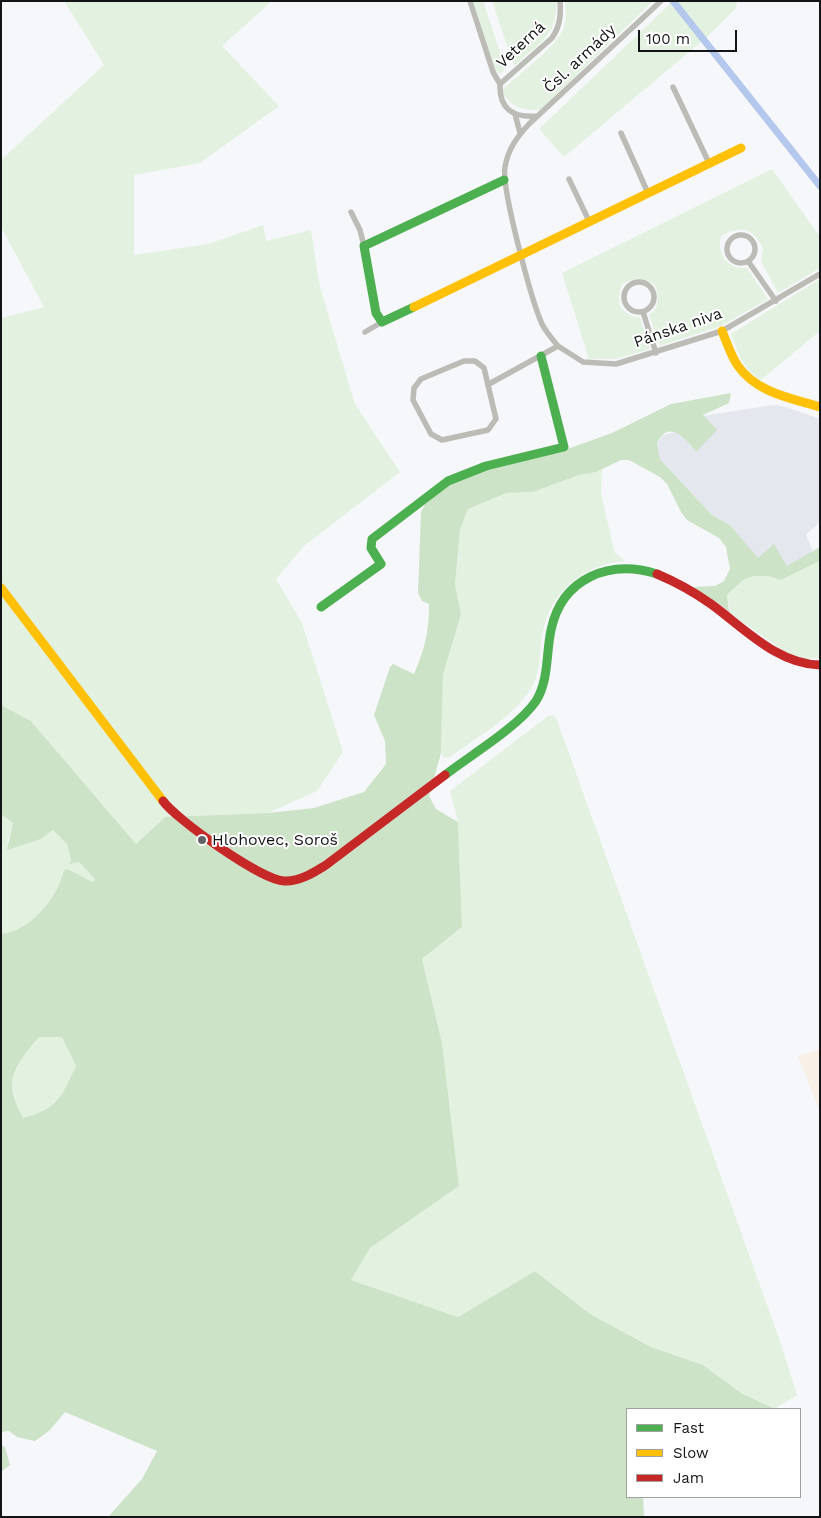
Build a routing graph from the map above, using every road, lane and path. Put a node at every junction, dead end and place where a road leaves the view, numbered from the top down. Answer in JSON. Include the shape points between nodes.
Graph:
{"nodes":[{"id":1,"x":470,"y":1,"type":"edge"},
{"id":2,"x":560,"y":1,"type":"edge"},
{"id":3,"x":661,"y":1,"type":"edge"},
{"id":4,"x":500,"y":84,"type":"junction"},
{"id":5,"x":673,"y":88,"type":"dead end"},
{"id":6,"x":515,"y":114,"type":"junction"},
{"id":7,"x":539,"y":116,"type":"junction"},
{"id":8,"x":520,"y":133,"type":"junction"},
{"id":9,"x":621,"y":133,"type":"dead end"},
{"id":10,"x":741,"y":148,"type":"dead end"},
{"id":11,"x":709,"y":164,"type":"junction"},
{"id":12,"x":569,"y":179,"type":"dead end"},
{"id":13,"x":504,"y":180,"type":"junction"},
{"id":14,"x":648,"y":192,"type":"junction"},
{"id":15,"x":351,"y":212,"type":"dead end"},
{"id":16,"x":588,"y":221,"type":"junction"},
{"id":17,"x":364,"y":246,"type":"junction"},
{"id":18,"x":522,"y":254,"type":"junction"},
{"id":19,"x":748,"y":261,"type":"junction"},
{"id":20,"x":820,"y":274,"type":"edge"},
{"id":21,"x":776,"y":301,"type":"junction"},
{"id":22,"x":643,"y":312,"type":"junction"},
{"id":23,"x":382,"y":322,"type":"junction"},
{"id":24,"x":722,"y":331,"type":"junction"},
{"id":25,"x":365,"y":332,"type":"dead end"},
{"id":26,"x":558,"y":346,"type":"junction"},
{"id":27,"x":656,"y":353,"type":"junction"},
{"id":28,"x":541,"y":356,"type":"junction"},
{"id":29,"x":489,"y":384,"type":"junction"},
{"id":30,"x":820,"y":407,"type":"edge"},
{"id":31,"x":1,"y":588,"type":"edge"},
{"id":32,"x":321,"y":607,"type":"dead end"},
{"id":33,"x":820,"y":665,"type":"edge"}],
"edges":[{"from":1,"to":4,"type":"street","via":[[493,72]]},
{"from":2,"to":4,"type":"street","name":"Veterná","via":[[558,29],[552,38]]},
{"from":3,"to":7,"type":"street","name":"Čsl. armády"},
{"from":4,"to":6,"type":"street","name":"Veterná","via":[[500,97],[505,107]]},
{"from":5,"to":11,"type":"street"},
{"from":6,"to":7,"type":"street"},
{"from":6,"to":8,"type":"street"},
{"from":7,"to":8,"type":"street","name":"Čsl. armády"},
{"from":8,"to":13,"type":"street","name":"Čsl. armády","via":[[508,155]]},
{"from":9,"to":14,"type":"street"},
{"from":10,"to":11,"type":"street"},
{"from":11,"to":14,"type":"street"},
{"from":12,"to":16,"type":"street"},
{"from":13,"to":17,"type":"street"},
{"from":13,"to":18,"type":"street"},
{"from":14,"to":16,"type":"street"},
{"from":15,"to":17,"type":"street"},
{"from":16,"to":18,"type":"street"},
{"from":17,"to":23,"type":"street","via":[[376,313]]},
{"from":18,"to":23,"type":"street"},
{"from":18,"to":26,"type":"street","via":[[543,324]]},
{"from":19,"to":19,"type":"street","via":[[755,249],[752,241],[745,235],[732,237],[727,245],[730,259],[739,263]]},
{"from":19,"to":21,"type":"street"},
{"from":20,"to":21,"type":"street","name":"Pánska niva"},
{"from":21,"to":24,"type":"street","name":"Pánska niva"},
{"from":22,"to":22,"type":"street","via":[[629,309],[624,301],[627,288],[635,283],[645,284],[652,291],[653,301]]},
{"from":22,"to":27,"type":"street"},
{"from":23,"to":25,"type":"street"},
{"from":24,"to":27,"type":"street","name":"Pánska niva"},
{"from":24,"to":30,"type":"street","via":[[738,366],[754,383]]},
{"from":26,"to":27,"type":"street","name":"Pánska niva","via":[[583,362],[598,364],[616,364]]},
{"from":26,"to":28,"type":"street"},
{"from":28,"to":29,"type":"street"},
{"from":28,"to":32,"type":"street","via":[[564,447],[473,470],[434,490],[418,506],[372,539],[371,548],[381,564]]},
{"from":29,"to":29,"type":"street","via":[[484,368],[475,361],[464,361],[421,379],[414,388],[412,400],[431,434],[442,440],[488,430],[496,419]]},
{"from":31,"to":33,"type":"street","via":[[166,805],[201,834],[279,882],[300,880],[326,865],[525,715],[535,703],[544,682],[550,631],[558,605],[596,573],[626,568],[659,573],[778,654],[800,663]]}]}
